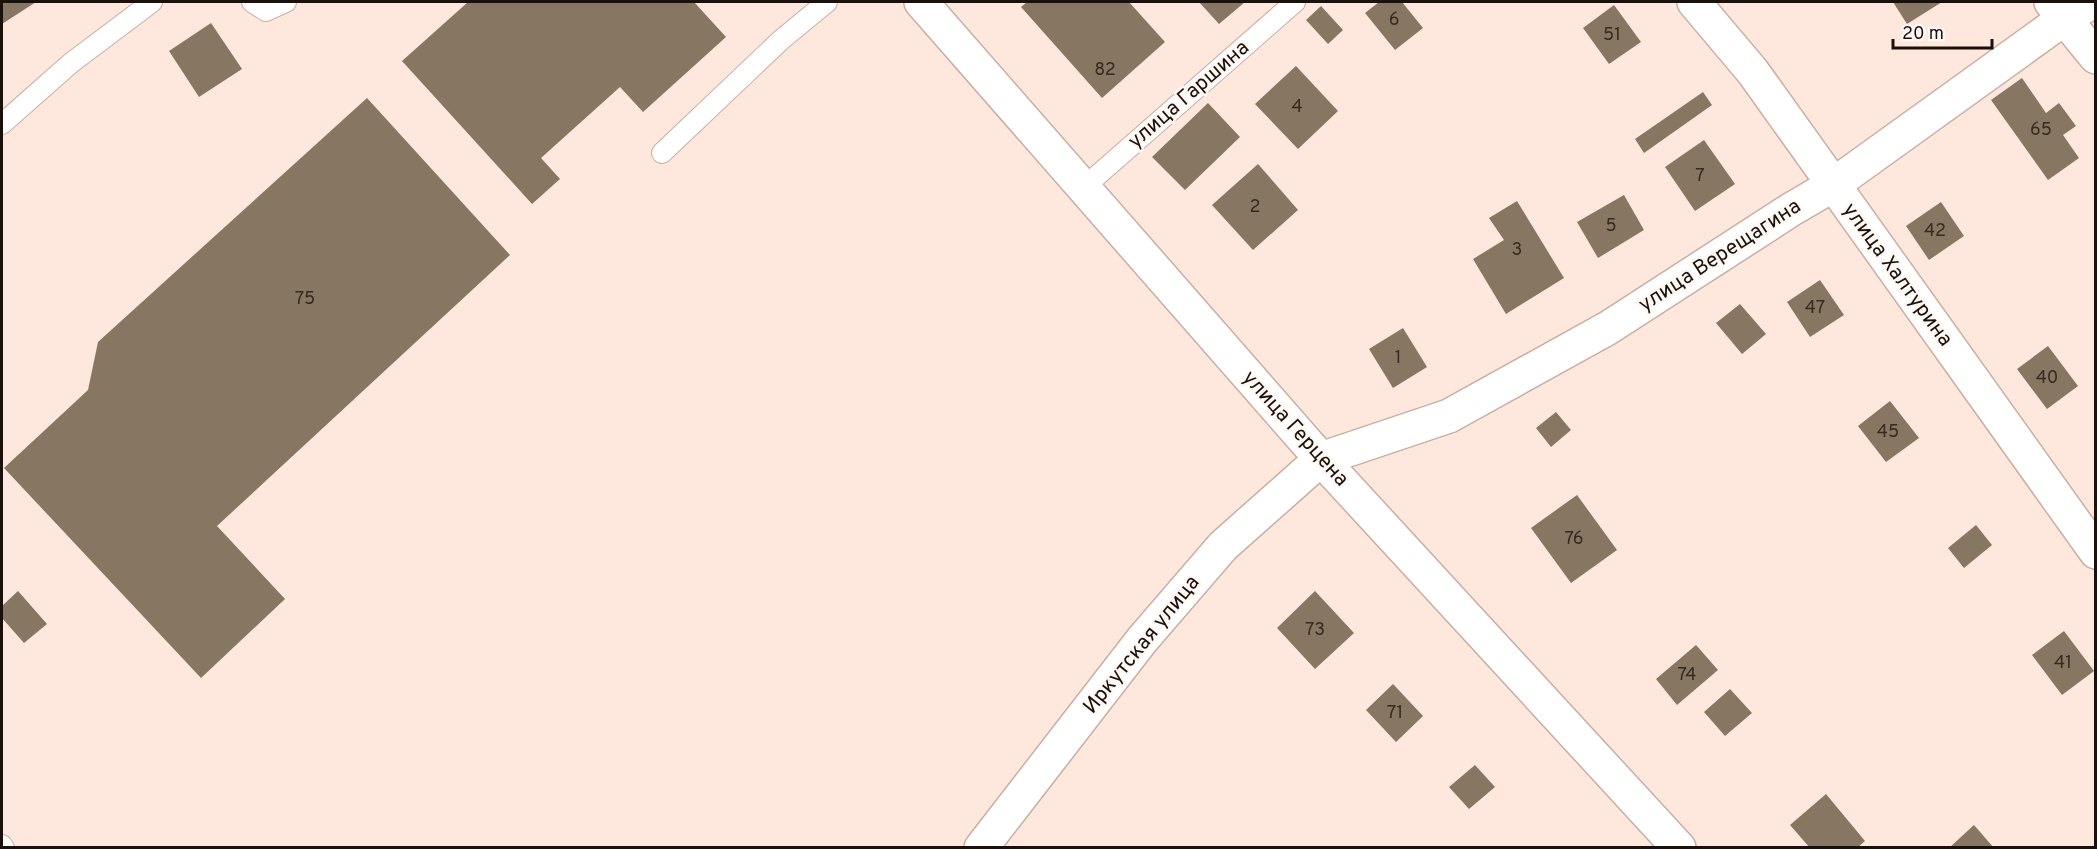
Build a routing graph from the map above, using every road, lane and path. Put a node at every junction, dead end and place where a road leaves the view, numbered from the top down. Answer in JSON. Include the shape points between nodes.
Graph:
{"nodes":[{"id":1,"x":152,"y":2,"type":"edge"},
{"id":2,"x":252,"y":2,"type":"edge"},
{"id":3,"x":286,"y":2,"type":"edge"},
{"id":4,"x":826,"y":2,"type":"edge"},
{"id":5,"x":921,"y":2,"type":"edge"},
{"id":6,"x":1295,"y":2,"type":"edge"},
{"id":7,"x":1694,"y":2,"type":"edge"},
{"id":8,"x":2069,"y":7,"type":"edge"},
{"id":9,"x":2096,"y":57,"type":"edge"},
{"id":10,"x":2,"y":124,"type":"edge"},
{"id":11,"x":662,"y":153,"type":"dead end"},
{"id":12,"x":1833,"y":185,"type":"junction"},
{"id":13,"x":1083,"y":188,"type":"junction"},
{"id":14,"x":1321,"y":459,"type":"junction"},
{"id":15,"x":2096,"y":552,"type":"edge"},
{"id":16,"x":981,"y":848,"type":"edge"},
{"id":17,"x":1679,"y":848,"type":"edge"}],
"edges":[{"from":1,"to":10,"type":"lane","via":[[71,63]]},
{"from":2,"to":3,"type":"lane","via":[[266,11]]},
{"from":4,"to":11,"type":"lane"},
{"from":5,"to":13,"type":"street","name":"улица Герцена"},
{"from":6,"to":13,"type":"lane","name":"улица Гаршина"},
{"from":7,"to":12,"type":"street","name":"улица Халтурина","via":[[1753,72]]},
{"from":8,"to":9,"type":"street"},
{"from":8,"to":12,"type":"street","name":"улица Верещагина"},
{"from":12,"to":14,"type":"street","name":"улица Верещагина","via":[[1608,328],[1449,416]]},
{"from":12,"to":15,"type":"street","name":"улица Халтурина"},
{"from":13,"to":14,"type":"street","name":"улица Герцена"},
{"from":14,"to":16,"type":"street","name":"Иркутская улица","via":[[1223,546],[1142,640]]},
{"from":14,"to":17,"type":"street","name":"улица Герцена"}]}
